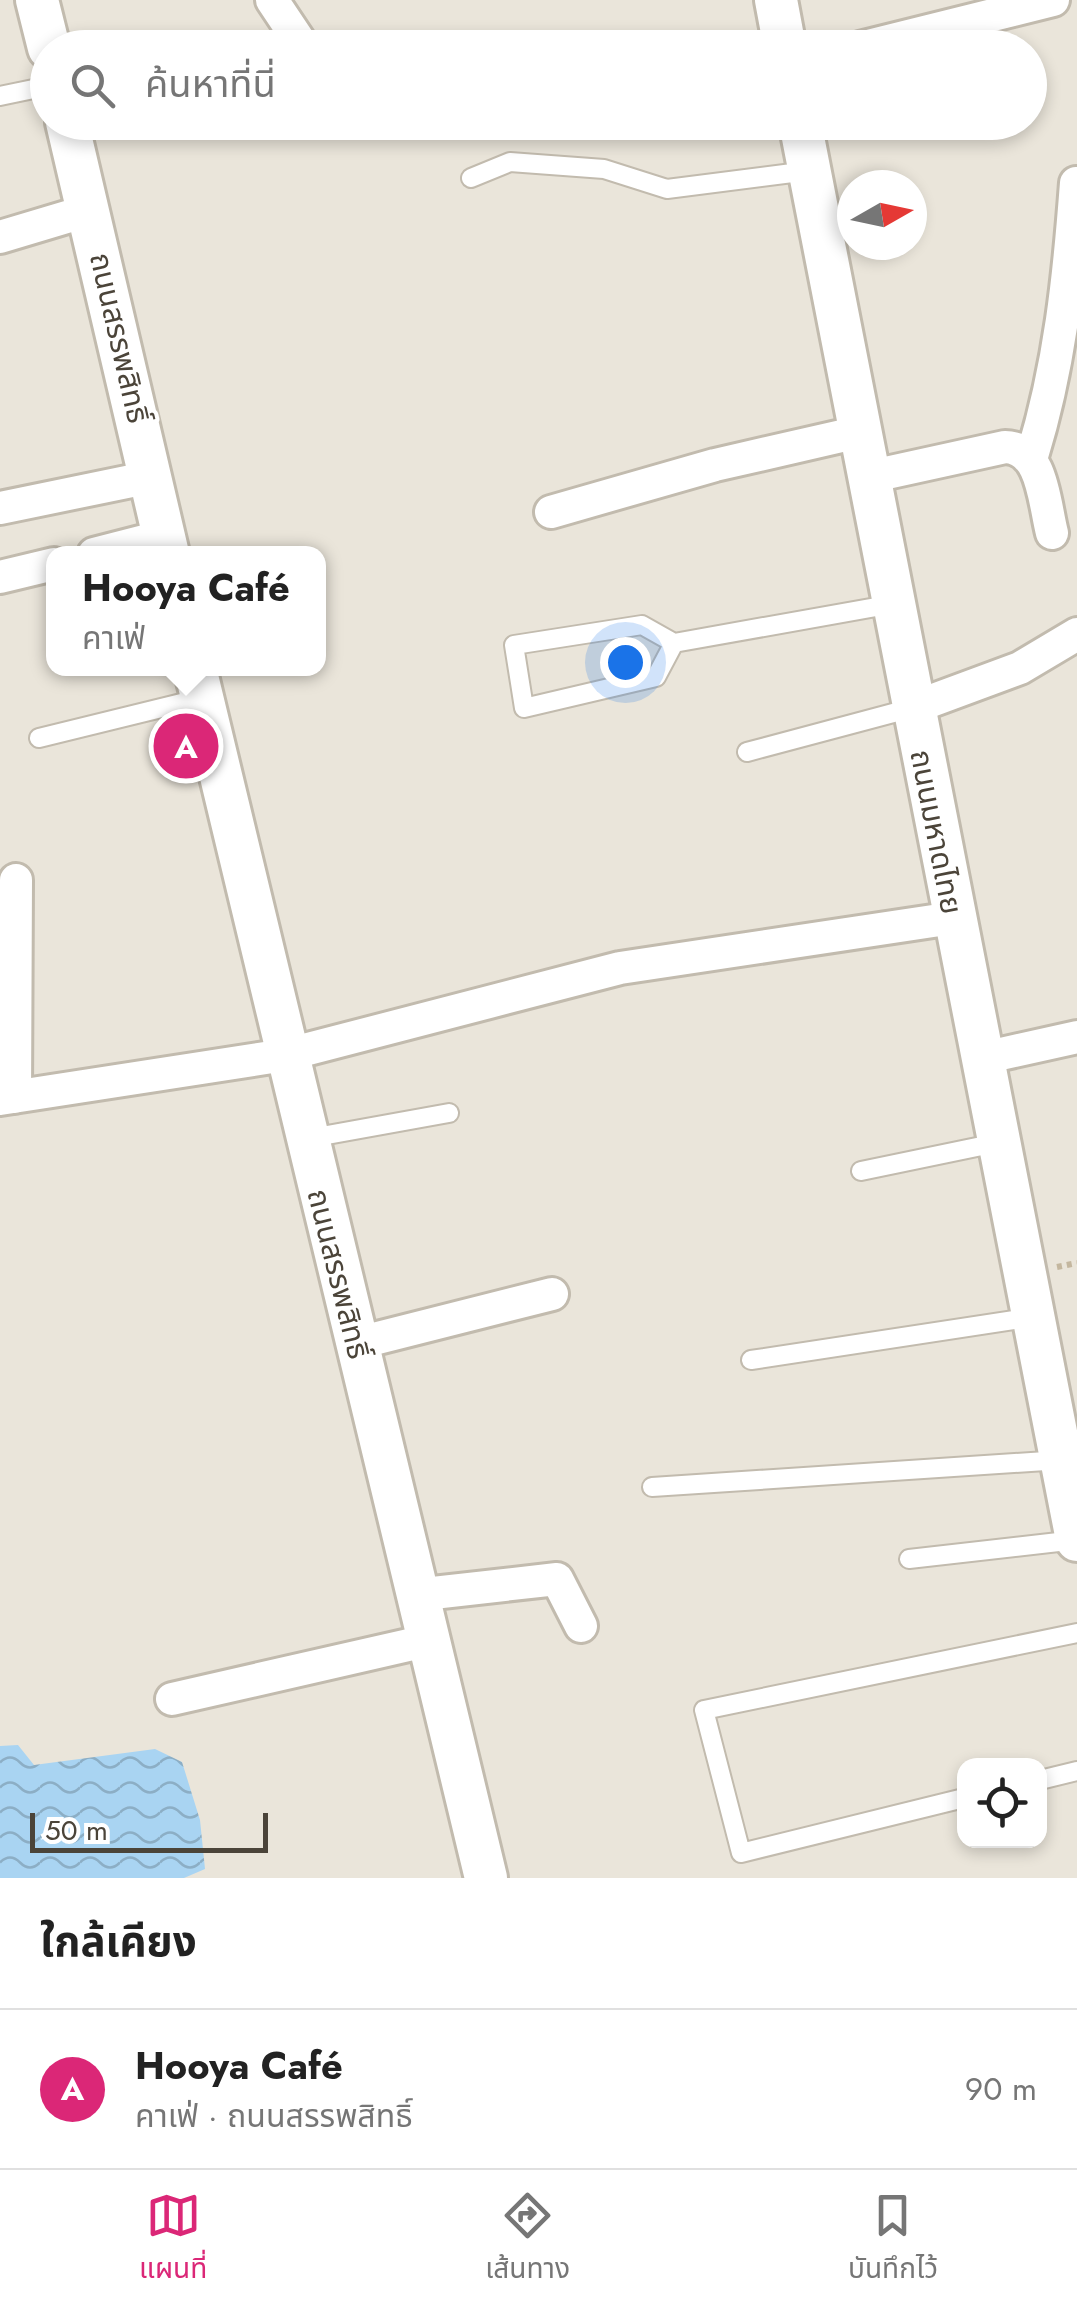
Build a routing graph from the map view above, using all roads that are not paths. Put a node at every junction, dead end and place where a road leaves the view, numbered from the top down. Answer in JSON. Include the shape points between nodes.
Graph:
{"nodes":[{"id":1,"x":37,"y":0,"type":"edge"},
{"id":2,"x":272,"y":0,"type":"edge"},
{"id":3,"x":776,"y":0,"type":"edge"},
{"id":4,"x":1048,"y":0,"type":"edge"},
{"id":5,"x":44,"y":30,"type":"edge"},
{"id":6,"x":292,"y":30,"type":"edge"},
{"id":7,"x":782,"y":30,"type":"edge"},
{"id":8,"x":930,"y":30,"type":"edge"},
{"id":9,"x":30,"y":90,"type":"edge"},
{"id":10,"x":0,"y":96,"type":"edge"},
{"id":11,"x":72,"y":140,"type":"edge"},
{"id":12,"x":803,"y":140,"type":"edge"},
{"id":13,"x":809,"y":170,"type":"junction"},
{"id":14,"x":471,"y":178,"type":"dead end"},
{"id":15,"x":1076,"y":183,"type":"edge"},
{"id":16,"x":90,"y":210,"type":"junction"},
{"id":17,"x":0,"y":237,"type":"edge"},
{"id":18,"x":860,"y":432,"type":"junction"},
{"id":19,"x":1032,"y":456,"type":"junction"},
{"id":20,"x":868,"y":477,"type":"junction"},
{"id":21,"x":151,"y":478,"type":"junction"},
{"id":22,"x":0,"y":508,"type":"edge"},
{"id":23,"x":551,"y":512,"type":"dead end"},
{"id":24,"x":1052,"y":533,"type":"dead end"},
{"id":25,"x":166,"y":545,"type":"edge"},
{"id":26,"x":46,"y":566,"type":"edge"},
{"id":27,"x":0,"y":577,"type":"edge"},
{"id":28,"x":892,"y":604,"type":"junction"},
{"id":29,"x":1077,"y":634,"type":"edge"},
{"id":30,"x":674,"y":643,"type":"junction"},
{"id":31,"x":199,"y":683,"type":"edge"},
{"id":32,"x":912,"y":708,"type":"junction"},
{"id":33,"x":39,"y":738,"type":"dead end"},
{"id":34,"x":747,"y":752,"type":"dead end"},
{"id":35,"x":16,"y":880,"type":"dead end"},
{"id":36,"x":953,"y":918,"type":"junction"},
{"id":37,"x":1077,"y":1038,"type":"edge"},
{"id":38,"x":285,"y":1055,"type":"junction"},
{"id":39,"x":984,"y":1058,"type":"junction"},
{"id":40,"x":7,"y":1098,"type":"edge"},
{"id":41,"x":449,"y":1113,"type":"dead end"},
{"id":42,"x":305,"y":1139,"type":"junction"},
{"id":43,"x":1002,"y":1142,"type":"junction"},
{"id":44,"x":861,"y":1171,"type":"dead end"},
{"id":45,"x":552,"y":1294,"type":"dead end"},
{"id":46,"x":1035,"y":1317,"type":"junction"},
{"id":47,"x":354,"y":1344,"type":"junction"},
{"id":48,"x":750,"y":1360,"type":"dead end"},
{"id":49,"x":1062,"y":1460,"type":"junction"},
{"id":50,"x":652,"y":1488,"type":"dead end"},
{"id":51,"x":1075,"y":1524,"type":"edge"},
{"id":52,"x":909,"y":1560,"type":"dead end"},
{"id":53,"x":416,"y":1595,"type":"junction"},
{"id":54,"x":581,"y":1626,"type":"dead end"},
{"id":55,"x":1077,"y":1634,"type":"edge"},
{"id":56,"x":426,"y":1641,"type":"junction"},
{"id":57,"x":172,"y":1700,"type":"dead end"},
{"id":58,"x":1077,"y":1771,"type":"edge"},
{"id":59,"x":1047,"y":1778,"type":"edge"},
{"id":60,"x":957,"y":1800,"type":"edge"},
{"id":61,"x":486,"y":1878,"type":"edge"}],
"edges":[{"from":1,"to":5,"type":"street"},
{"from":2,"to":6,"type":"street"},
{"from":3,"to":7,"type":"street"},
{"from":4,"to":8,"type":"street"},
{"from":9,"to":10,"type":"lane"},
{"from":11,"to":16,"type":"street","name":"ถนนสรรพสิทธิ์"},
{"from":12,"to":13,"type":"street","name":"ถนนมหาดไทย"},
{"from":13,"to":14,"type":"lane","via":[[667,189],[604,169],[510,162]]},
{"from":13,"to":18,"type":"street","name":"ถนนมหาดไทย"},
{"from":15,"to":19,"type":"street","via":[[1066,318]]},
{"from":16,"to":17,"type":"street"},
{"from":16,"to":21,"type":"street","name":"ถนนสรรพสิทธิ์"},
{"from":18,"to":20,"type":"street","name":"ถนนมหาดไทย"},
{"from":18,"to":23,"type":"street"},
{"from":19,"to":20,"type":"street","via":[[1005,446]]},
{"from":19,"to":24,"type":"street"},
{"from":20,"to":28,"type":"street","name":"ถนนมหาดไทย"},
{"from":21,"to":22,"type":"street"},
{"from":21,"to":25,"type":"street","name":"ถนนสรรพสิทธิ์"},
{"from":26,"to":27,"type":"street"},
{"from":28,"to":30,"type":"lane"},
{"from":28,"to":32,"type":"street","name":"ถนนมหาดไทย"},
{"from":29,"to":32,"type":"street","via":[[1020,668]]},
{"from":30,"to":30,"type":"lane","via":[[642,624],[514,645],[524,708],[656,677]]},
{"from":31,"to":33,"type":"lane"},
{"from":31,"to":38,"type":"street","name":"ถนนสรรพสิทธิ์"},
{"from":32,"to":34,"type":"lane"},
{"from":32,"to":36,"type":"street","name":"ถนนมหาดไทย"},
{"from":35,"to":40,"type":"street"},
{"from":36,"to":38,"type":"street","via":[[620,968]]},
{"from":36,"to":39,"type":"street","name":"ถนนมหาดไทย"},
{"from":37,"to":39,"type":"street"},
{"from":38,"to":40,"type":"street"},
{"from":38,"to":42,"type":"street","name":"ถนนสรรพสิทธิ์"},
{"from":39,"to":43,"type":"street","name":"ถนนมหาดไทย"},
{"from":41,"to":42,"type":"lane"},
{"from":42,"to":47,"type":"street","name":"ถนนสรรพสิทธิ์"},
{"from":43,"to":44,"type":"lane"},
{"from":43,"to":46,"type":"street","name":"ถนนมหาดไทย"},
{"from":45,"to":47,"type":"street"},
{"from":46,"to":48,"type":"lane"},
{"from":46,"to":49,"type":"street","name":"ถนนมหาดไทย"},
{"from":47,"to":53,"type":"street","name":"ถนนสรรพสิทธิ์"},
{"from":49,"to":50,"type":"lane"},
{"from":49,"to":51,"type":"street","name":"ถนนมหาดไทย"},
{"from":51,"to":52,"type":"lane"},
{"from":53,"to":54,"type":"street","via":[[557,1578]]},
{"from":53,"to":56,"type":"street","name":"ถนนสรรพสิทธิ์"},
{"from":55,"to":60,"type":"lane","via":[[704,1710],[741,1853]]},
{"from":56,"to":57,"type":"street"},
{"from":56,"to":61,"type":"street","name":"ถนนสรรพสิทธิ์"},
{"from":58,"to":59,"type":"lane"}]}
